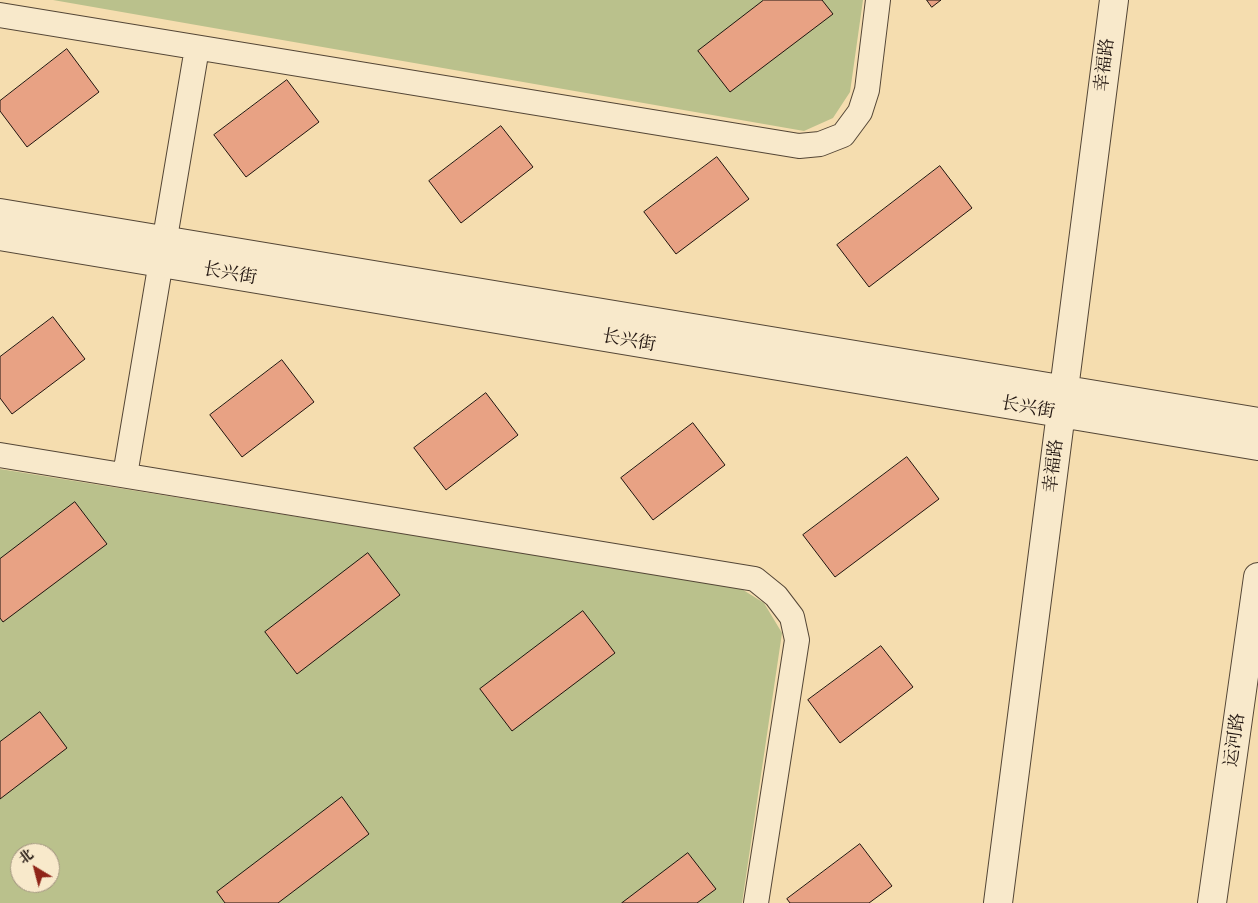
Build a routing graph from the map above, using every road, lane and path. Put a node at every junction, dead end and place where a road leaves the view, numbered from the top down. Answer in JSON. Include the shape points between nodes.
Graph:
{"nodes":[{"id":1,"x":878,"y":0,"type":"edge"},
{"id":2,"x":1114,"y":0,"type":"edge"},
{"id":3,"x":0,"y":15,"type":"edge"},
{"id":4,"x":197,"y":48,"type":"junction"},
{"id":5,"x":0,"y":213,"type":"edge"},
{"id":6,"x":0,"y":236,"type":"edge"},
{"id":7,"x":163,"y":251,"type":"junction"},
{"id":8,"x":1062,"y":401,"type":"junction"},
{"id":9,"x":1258,"y":422,"type":"edge"},
{"id":10,"x":1258,"y":446,"type":"edge"},
{"id":11,"x":0,"y":455,"type":"edge"},
{"id":12,"x":125,"y":475,"type":"junction"},
{"id":13,"x":1258,"y":578,"type":"edge"},
{"id":14,"x":756,"y":903,"type":"edge"},
{"id":15,"x":998,"y":903,"type":"edge"},
{"id":16,"x":1212,"y":903,"type":"edge"}],
"edges":[{"from":1,"to":4,"type":"street","via":[[867,90],[860,112],[843,135],[820,144],[798,146]]},
{"from":2,"to":8,"type":"street","name":"幸福路"},
{"from":3,"to":4,"type":"street"},
{"from":4,"to":7,"type":"street"},
{"from":5,"to":7,"type":"street","name":"长兴街"},
{"from":6,"to":7,"type":"street","name":"长兴街"},
{"from":7,"to":8,"type":"street","name":"长兴街"},
{"from":7,"to":12,"type":"street"},
{"from":8,"to":9,"type":"street","name":"长兴街"},
{"from":8,"to":10,"type":"street","name":"长兴街"},
{"from":8,"to":15,"type":"street","name":"幸福路"},
{"from":11,"to":12,"type":"street"},
{"from":12,"to":14,"type":"street","via":[[755,579],[776,596],[792,617],[797,640]]},
{"from":13,"to":16,"type":"street","name":"运河路"}]}
